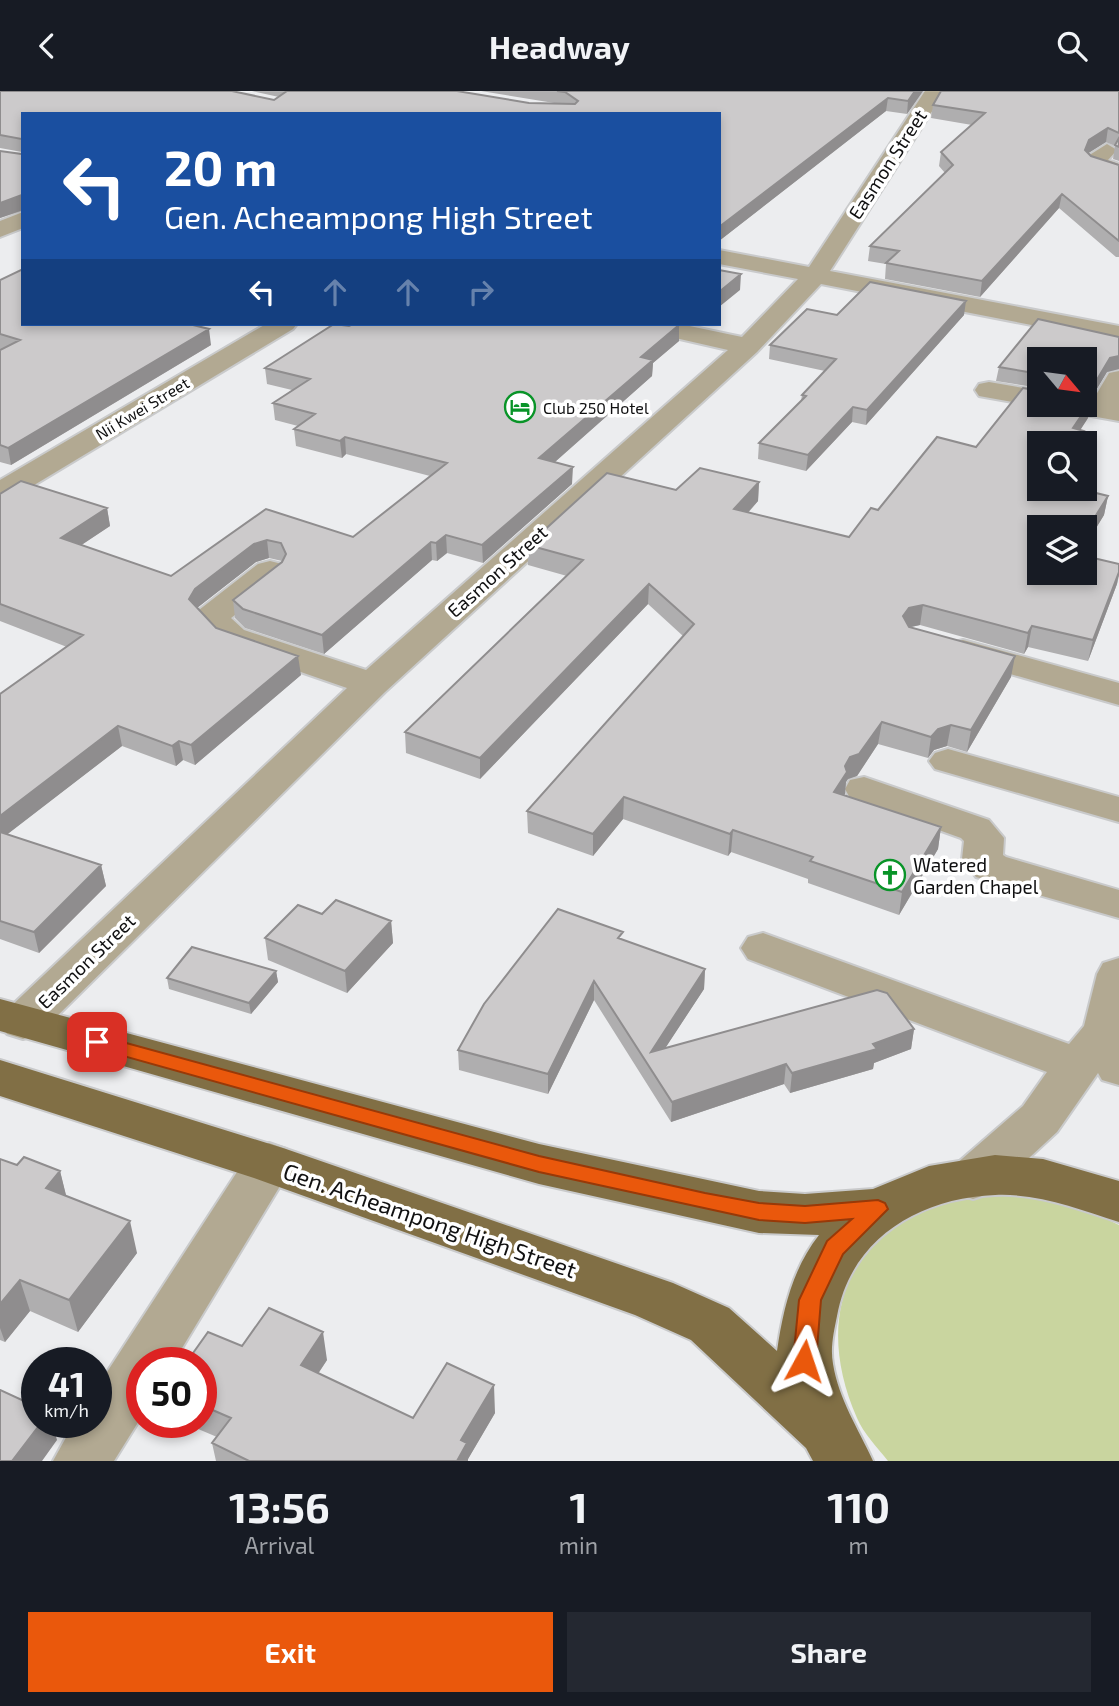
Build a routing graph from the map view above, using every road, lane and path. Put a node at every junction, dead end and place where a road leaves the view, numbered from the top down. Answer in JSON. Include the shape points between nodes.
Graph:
{"nodes":[{"id":1,"x":935,"y":91,"type":"edge"},
{"id":2,"x":1107,"y":150,"type":"edge"},
{"id":3,"x":1119,"y":171,"type":"edge"},
{"id":4,"x":21,"y":220,"type":"edge"},
{"id":5,"x":0,"y":230,"type":"edge"},
{"id":6,"x":721,"y":257,"type":"edge"},
{"id":7,"x":815,"y":276,"type":"junction"},
{"id":8,"x":281,"y":326,"type":"edge"},
{"id":9,"x":654,"y":326,"type":"edge"},
{"id":10,"x":1119,"y":334,"type":"edge"},
{"id":11,"x":748,"y":346,"type":"junction"},
{"id":12,"x":1119,"y":379,"type":"edge"},
{"id":13,"x":989,"y":390,"type":"dead end"},
{"id":14,"x":1027,"y":397,"type":"edge"},
{"id":15,"x":1110,"y":412,"type":"edge"},
{"id":16,"x":0,"y":493,"type":"edge"},
{"id":17,"x":270,"y":571,"type":"edge"},
{"id":18,"x":933,"y":641,"type":"edge"},
{"id":19,"x":372,"y":684,"type":"junction"},
{"id":20,"x":1119,"y":694,"type":"edge"},
{"id":21,"x":948,"y":761,"type":"dead end"},
{"id":22,"x":864,"y":789,"type":"dead end"},
{"id":23,"x":1119,"y":810,"type":"edge"},
{"id":24,"x":1119,"y":904,"type":"edge"},
{"id":25,"x":763,"y":948,"type":"dead end"},
{"id":26,"x":11,"y":1018,"type":"edge"},
{"id":27,"x":1109,"y":1025,"type":"edge"},
{"id":28,"x":0,"y":1078,"type":"edge"},
{"id":29,"x":270,"y":1163,"type":"junction"},
{"id":30,"x":973,"y":1178,"type":"junction"},
{"id":31,"x":1119,"y":1202,"type":"edge"},
{"id":32,"x":878,"y":1209,"type":"junction"},
{"id":33,"x":154,"y":1347,"type":"edge"},
{"id":34,"x":126,"y":1392,"type":"edge"},
{"id":35,"x":834,"y":1445,"type":"edge"},
{"id":36,"x":82,"y":1461,"type":"edge"}],
"edges":[{"from":1,"to":7,"type":"street","name":"Easmon Street"},
{"from":2,"to":3,"type":"street","via":[[1096,163]]},
{"from":4,"to":5,"type":"street"},
{"from":6,"to":7,"type":"street"},
{"from":7,"to":10,"type":"street"},
{"from":7,"to":11,"type":"street","name":"Easmon Street"},
{"from":8,"to":16,"type":"street","name":"Nii Kwei Street"},
{"from":9,"to":11,"type":"street"},
{"from":11,"to":19,"type":"street","name":"Easmon Street"},
{"from":12,"to":15,"type":"street"},
{"from":13,"to":14,"type":"street"},
{"from":17,"to":19,"type":"street","via":[[211,617],[218,626],[232,637]]},
{"from":18,"to":20,"type":"street"},
{"from":19,"to":26,"type":"street","name":"Easmon Street"},
{"from":21,"to":23,"type":"street"},
{"from":22,"to":24,"type":"street","via":[[975,829],[984,838],[982,859],[991,867]]},
{"from":25,"to":27,"type":"street"},
{"from":26,"to":32,"type":"main road","via":[[539,1164],[705,1201],[805,1215]]},
{"from":27,"to":30,"type":"street","via":[[1040,1119]]},
{"from":28,"to":29,"type":"main road","name":"Gen. Acheampong High Street"},
{"from":29,"to":33,"type":"street"},
{"from":29,"to":35,"type":"main road","name":"Gen. Acheampong High Street","via":[[654,1299],[710,1324]]},
{"from":30,"to":31,"type":"main road","via":[[995,1175],[1064,1183]]},
{"from":30,"to":32,"type":"main road","via":[[933,1184]]},
{"from":32,"to":35,"type":"main road","via":[[835,1248],[810,1300],[804,1361]]},
{"from":34,"to":36,"type":"street"}]}
